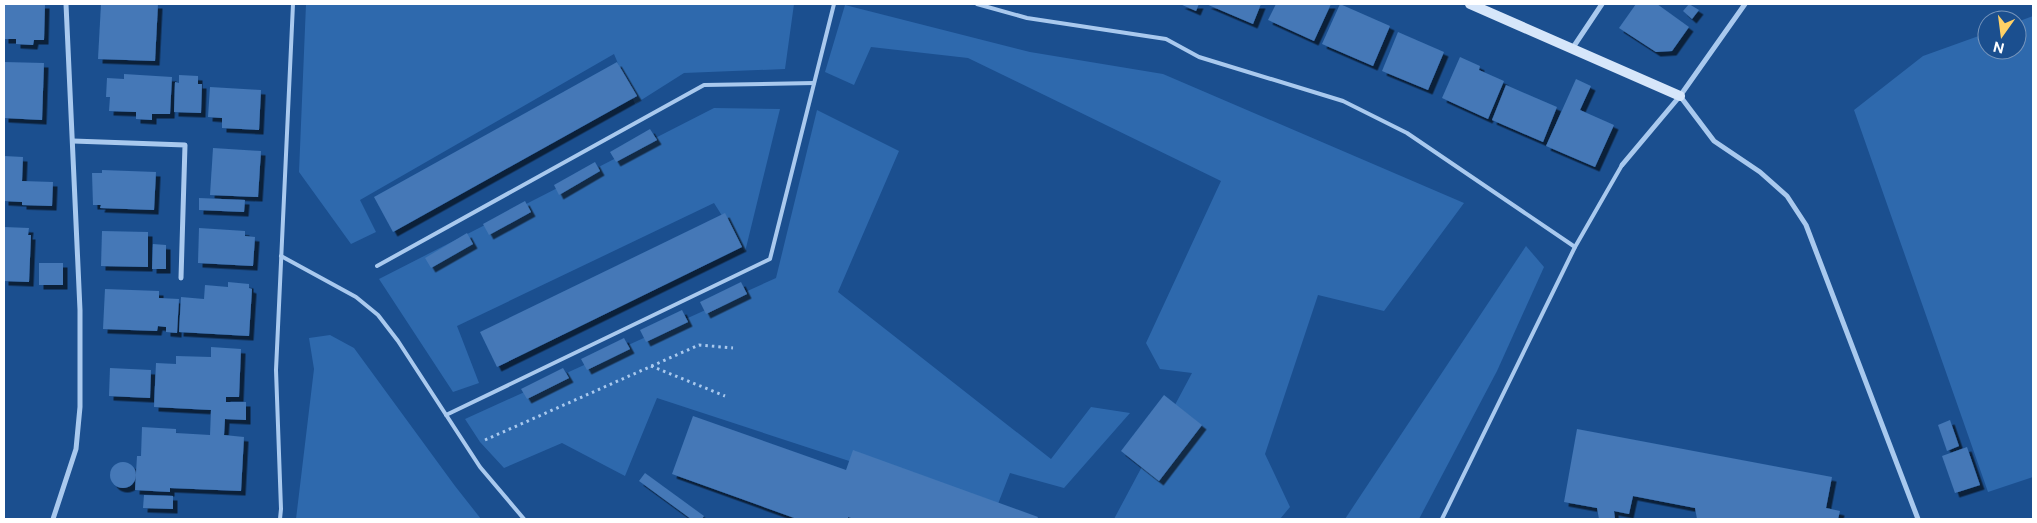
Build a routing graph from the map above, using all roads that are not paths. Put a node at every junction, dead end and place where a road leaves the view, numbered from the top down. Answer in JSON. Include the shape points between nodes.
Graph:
{"nodes":[{"id":1,"x":66,"y":4,"type":"edge"},
{"id":2,"x":293,"y":4,"type":"edge"},
{"id":3,"x":834,"y":4,"type":"edge"},
{"id":4,"x":977,"y":4,"type":"edge"},
{"id":5,"x":1470,"y":4,"type":"edge"},
{"id":6,"x":1602,"y":4,"type":"edge"},
{"id":7,"x":1745,"y":4,"type":"edge"},
{"id":8,"x":1572,"y":49,"type":"junction"},
{"id":9,"x":814,"y":83,"type":"junction"},
{"id":10,"x":1680,"y":96,"type":"junction"},
{"id":11,"x":73,"y":141,"type":"junction"},
{"id":12,"x":1622,"y":165,"type":"joint"},
{"id":13,"x":1575,"y":247,"type":"junction"},
{"id":14,"x":281,"y":256,"type":"junction"},
{"id":15,"x":377,"y":266,"type":"dead end"},
{"id":16,"x":181,"y":278,"type":"dead end"},
{"id":17,"x":446,"y":414,"type":"junction"},
{"id":18,"x":53,"y":519,"type":"edge"},
{"id":19,"x":280,"y":519,"type":"edge"},
{"id":20,"x":524,"y":519,"type":"edge"},
{"id":21,"x":1442,"y":519,"type":"edge"},
{"id":22,"x":1918,"y":519,"type":"edge"}],
"edges":[{"from":1,"to":11,"type":"street"},
{"from":2,"to":14,"type":"lane"},
{"from":3,"to":9,"type":"lane"},
{"from":4,"to":13,"type":"lane","via":[[1027,18],[1166,38],[1199,57],[1343,101],[1407,133]]},
{"from":5,"to":8,"type":"street"},
{"from":6,"to":8,"type":"street"},
{"from":7,"to":10,"type":"street"},
{"from":8,"to":10,"type":"street"},
{"from":9,"to":15,"type":"lane","via":[[704,85]]},
{"from":9,"to":17,"type":"lane","via":[[770,259]]},
{"from":10,"to":12,"type":"street"},
{"from":10,"to":22,"type":"street","via":[[1714,141],[1760,172],[1787,196],[1806,224]]},
{"from":11,"to":16,"type":"street","via":[[184,145]]},
{"from":11,"to":18,"type":"street","via":[[80,310],[80,407],[76,449]]},
{"from":12,"to":13,"type":"lane"},
{"from":13,"to":21,"type":"lane"},
{"from":14,"to":17,"type":"lane","via":[[356,298],[378,316]]},
{"from":14,"to":19,"type":"lane","via":[[276,370]]},
{"from":17,"to":20,"type":"lane","via":[[480,467]]}]}
